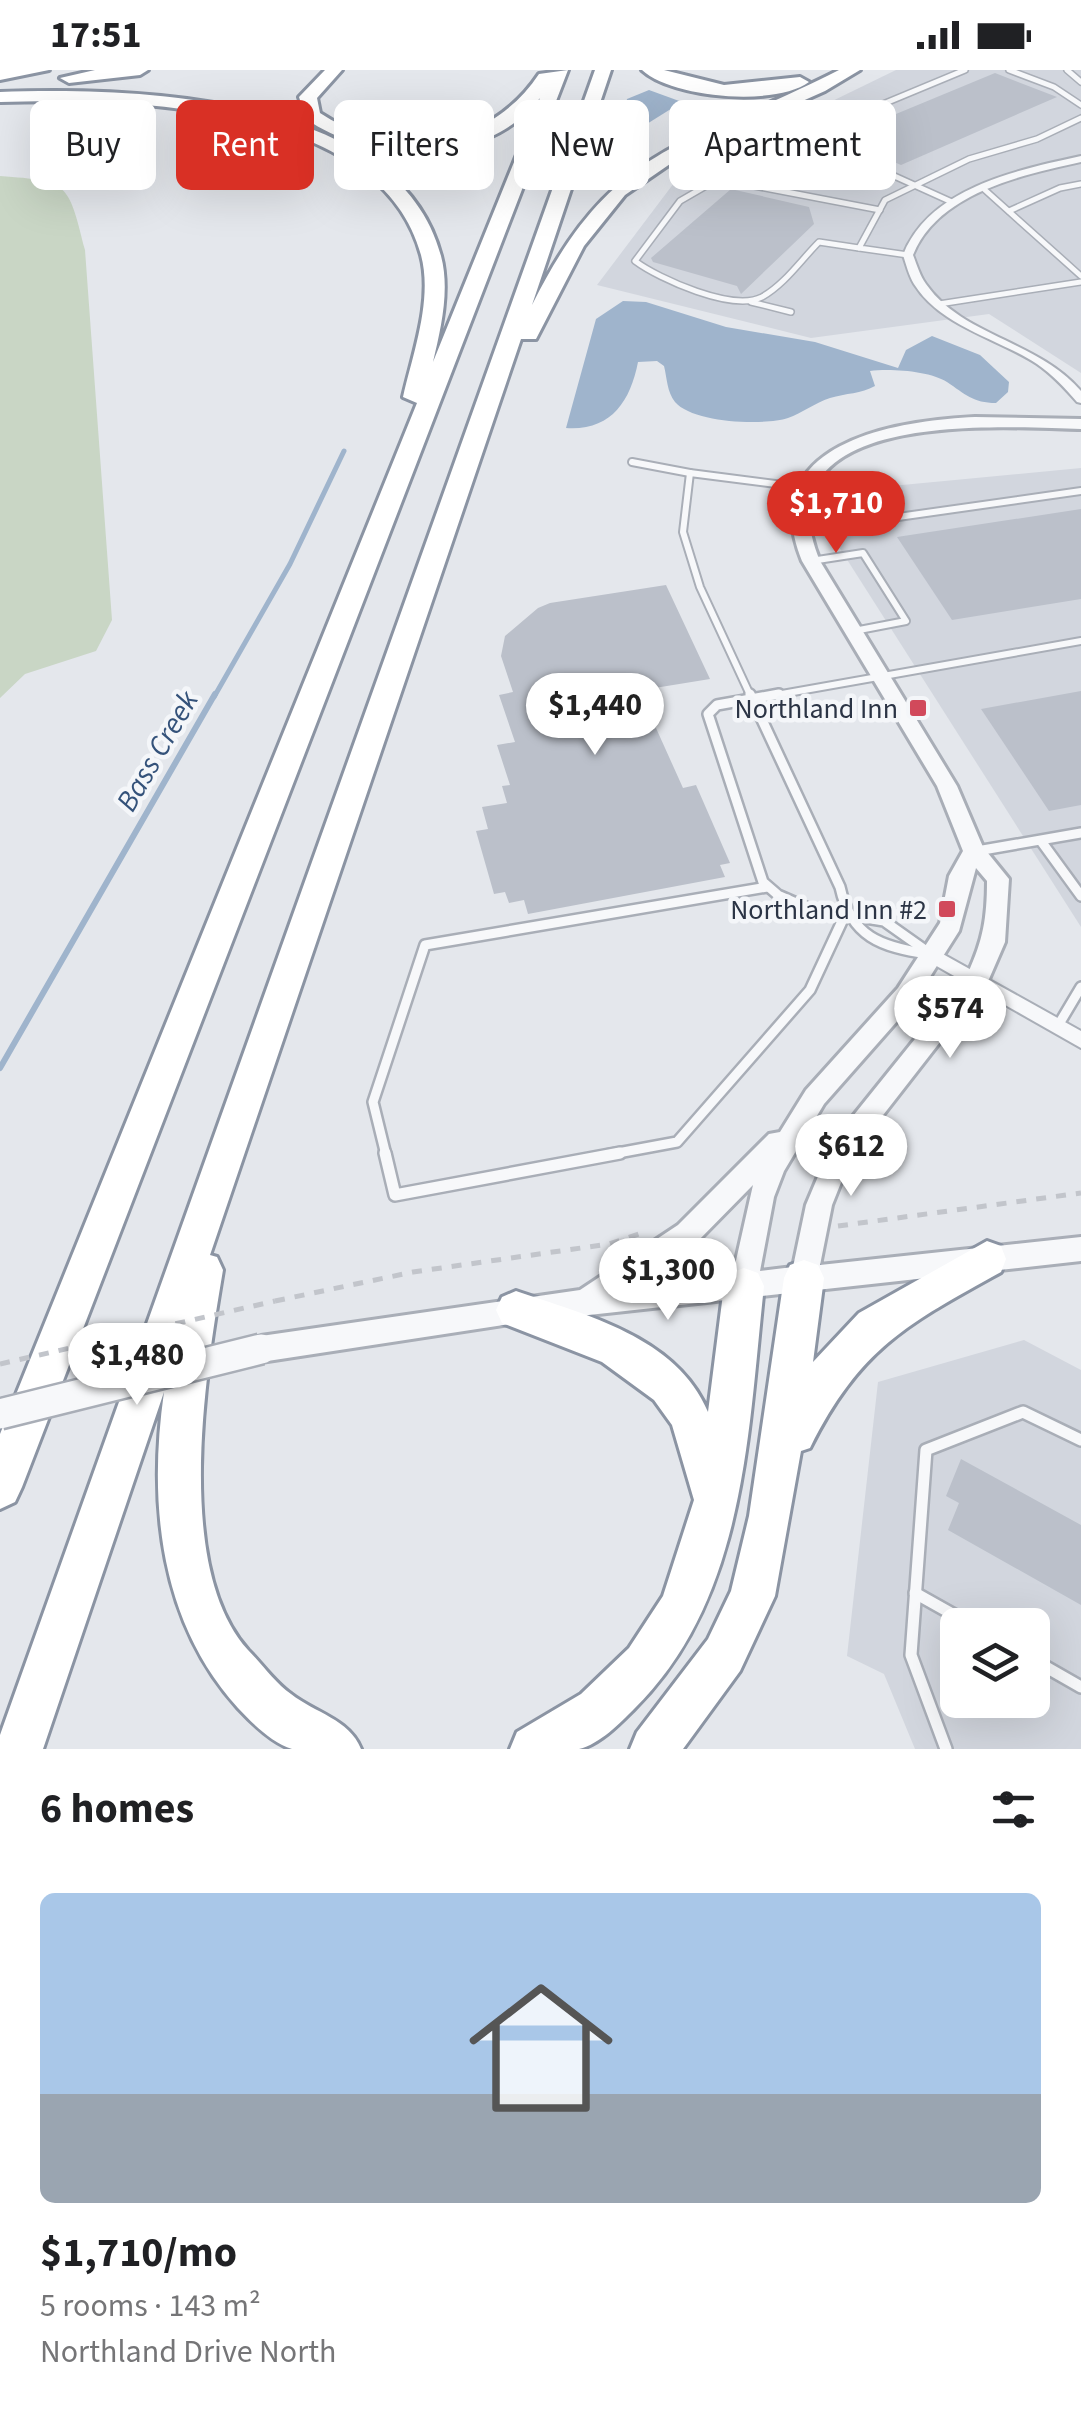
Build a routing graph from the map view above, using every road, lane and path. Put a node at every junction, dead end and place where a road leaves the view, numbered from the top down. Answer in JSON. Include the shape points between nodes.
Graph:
{"nodes":[{"id":1,"x":42,"y":70,"type":"edge"},
{"id":2,"x":140,"y":70,"type":"edge"},
{"id":3,"x":334,"y":70,"type":"edge"},
{"id":4,"x":550,"y":70,"type":"edge"},
{"id":5,"x":560,"y":70,"type":"edge"},
{"id":6,"x":603,"y":70,"type":"edge"},
{"id":7,"x":650,"y":70,"type":"edge"},
{"id":8,"x":822,"y":70,"type":"edge"},
{"id":9,"x":852,"y":70,"type":"edge"},
{"id":10,"x":965,"y":70,"type":"edge"},
{"id":11,"x":1009,"y":70,"type":"edge"},
{"id":12,"x":1067,"y":70,"type":"edge"},
{"id":13,"x":0,"y":75,"type":"edge"},
{"id":14,"x":1081,"y":82,"type":"edge"},
{"id":15,"x":0,"y":87,"type":"edge"},
{"id":16,"x":0,"y":97,"type":"edge"},
{"id":17,"x":1081,"y":105,"type":"edge"},
{"id":18,"x":1081,"y":118,"type":"edge"},
{"id":19,"x":1081,"y":159,"type":"edge"},
{"id":20,"x":1081,"y":184,"type":"edge"},
{"id":21,"x":915,"y":186,"type":"junction"},
{"id":22,"x":984,"y":190,"type":"junction"},
{"id":23,"x":954,"y":202,"type":"junction"},
{"id":24,"x":880,"y":210,"type":"junction"},
{"id":25,"x":1009,"y":211,"type":"junction"},
{"id":26,"x":859,"y":248,"type":"junction"},
{"id":27,"x":908,"y":254,"type":"junction"},
{"id":28,"x":1081,"y":279,"type":"edge"},
{"id":29,"x":751,"y":302,"type":"junction"},
{"id":30,"x":939,"y":304,"type":"junction"},
{"id":31,"x":791,"y":312,"type":"dead end"},
{"id":32,"x":1081,"y":398,"type":"edge"},
{"id":33,"x":1081,"y":424,"type":"edge"},
{"id":34,"x":473,"y":440,"type":"junction"},
{"id":35,"x":632,"y":462,"type":"dead end"},
{"id":36,"x":690,"y":472,"type":"junction"},
{"id":37,"x":807,"y":488,"type":"junction"},
{"id":38,"x":1081,"y":491,"type":"edge"},
{"id":39,"x":393,"y":494,"type":"junction"},
{"id":40,"x":863,"y":522,"type":"dead end"},
{"id":41,"x":811,"y":562,"type":"junction"},
{"id":42,"x":854,"y":631,"type":"junction"},
{"id":43,"x":1081,"y":642,"type":"edge"},
{"id":44,"x":882,"y":677,"type":"junction"},
{"id":45,"x":751,"y":700,"type":"junction"},
{"id":46,"x":1081,"y":833,"type":"edge"},
{"id":47,"x":1042,"y":841,"type":"junction"},
{"id":48,"x":974,"y":851,"type":"junction"},
{"id":49,"x":767,"y":887,"type":"junction"},
{"id":50,"x":1081,"y":896,"type":"edge"},
{"id":51,"x":844,"y":917,"type":"junction"},
{"id":52,"x":932,"y":955,"type":"junction"},
{"id":53,"x":978,"y":979,"type":"junction"},
{"id":54,"x":1081,"y":987,"type":"edge"},
{"id":55,"x":1060,"y":1024,"type":"junction"},
{"id":56,"x":1081,"y":1040,"type":"edge"},
{"id":57,"x":260,"y":1058,"type":"junction"},
{"id":58,"x":792,"y":1130,"type":"junction"},
{"id":59,"x":1081,"y":1249,"type":"edge"},
{"id":60,"x":987,"y":1259,"type":"junction"},
{"id":61,"x":804,"y":1278,"type":"junction"},
{"id":62,"x":744,"y":1286,"type":"junction"},
{"id":63,"x":275,"y":1302,"type":"dead end"},
{"id":64,"x":586,"y":1302,"type":"junction"},
{"id":65,"x":516,"y":1310,"type":"junction"},
{"id":66,"x":0,"y":1364,"type":"edge"},
{"id":67,"x":16,"y":1410,"type":"edge"},
{"id":68,"x":1081,"y":1440,"type":"edge"},
{"id":69,"x":0,"y":1467,"type":"edge"},
{"id":70,"x":778,"y":1468,"type":"junction"},
{"id":71,"x":0,"y":1487,"type":"edge"},
{"id":72,"x":706,"y":1543,"type":"junction"},
{"id":73,"x":916,"y":1593,"type":"junction"},
{"id":74,"x":942,"y":1608,"type":"edge"},
{"id":75,"x":1050,"y":1670,"type":"edge"},
{"id":76,"x":1081,"y":1687,"type":"edge"},
{"id":77,"x":19,"y":1749,"type":"edge"},
{"id":78,"x":337,"y":1749,"type":"edge"},
{"id":79,"x":534,"y":1749,"type":"edge"},
{"id":80,"x":654,"y":1749,"type":"edge"},
{"id":81,"x":946,"y":1749,"type":"edge"}],
"edges":[{"from":1,"to":13,"type":"highway"},
{"from":2,"to":15,"type":"highway"},
{"from":3,"to":4,"type":"highway","via":[[308,97],[312,115],[346,135],[408,145],[487,132],[526,105]]},
{"from":5,"to":39,"type":"highway"},
{"from":6,"to":34,"type":"highway"},
{"from":7,"to":8,"type":"highway","via":[[677,82],[732,90],[783,86]]},
{"from":9,"to":34,"type":"highway","via":[[694,141],[618,191],[575,243]]},
{"from":10,"to":21,"type":"lane","via":[[806,136]]},
{"from":11,"to":17,"type":"lane","via":[[1054,86]]},
{"from":12,"to":14,"type":"lane"},
{"from":16,"to":39,"type":"highway","via":[[113,96],[223,108],[338,150],[390,188],[422,227],[434,288]]},
{"from":18,"to":21,"type":"lane"},
{"from":19,"to":22,"type":"street"},
{"from":20,"to":25,"type":"lane"},
{"from":21,"to":23,"type":"lane"},
{"from":21,"to":24,"type":"lane","via":[[885,200]]},
{"from":22,"to":23,"type":"street"},
{"from":22,"to":25,"type":"lane"},
{"from":23,"to":27,"type":"street","via":[[923,224]]},
{"from":24,"to":26,"type":"lane"},
{"from":24,"to":29,"type":"lane","via":[[718,179],[676,207],[634,262],[650,274]]},
{"from":25,"to":28,"type":"lane"},
{"from":26,"to":27,"type":"lane"},
{"from":26,"to":29,"type":"lane","via":[[819,242]]},
{"from":27,"to":30,"type":"street","via":[[918,280]]},
{"from":28,"to":30,"type":"lane"},
{"from":29,"to":31,"type":"lane"},
{"from":30,"to":32,"type":"street","via":[[1040,361]]},
{"from":33,"to":37,"type":"street","via":[[945,424],[888,432],[840,452]]},
{"from":34,"to":57,"type":"highway"},
{"from":35,"to":36,"type":"lane"},
{"from":36,"to":37,"type":"lane"},
{"from":36,"to":45,"type":"lane","via":[[683,532]]},
{"from":37,"to":41,"type":"street","via":[[798,514]]},
{"from":38,"to":40,"type":"lane"},
{"from":39,"to":67,"type":"highway"},
{"from":41,"to":42,"type":"street"},
{"from":41,"to":42,"type":"lane","via":[[862,554],[906,621]]},
{"from":42,"to":44,"type":"street"},
{"from":43,"to":44,"type":"lane"},
{"from":44,"to":45,"type":"lane"},
{"from":44,"to":48,"type":"street","via":[[946,786]]},
{"from":45,"to":49,"type":"lane","via":[[708,714]]},
{"from":45,"to":51,"type":"lane","via":[[840,886]]},
{"from":46,"to":47,"type":"lane"},
{"from":47,"to":48,"type":"lane"},
{"from":47,"to":50,"type":"lane"},
{"from":48,"to":52,"type":"street","via":[[960,876],[951,925]]},
{"from":48,"to":53,"type":"street","via":[[998,879],[994,942]]},
{"from":49,"to":51,"type":"lane","via":[[775,897]]},
{"from":49,"to":51,"type":"lane","via":[[425,946],[374,1102],[395,1194],[677,1142],[810,990]]},
{"from":51,"to":52,"type":"lane","via":[[857,934]]},
{"from":51,"to":52,"type":"lane","via":[[860,913],[895,927]]},
{"from":52,"to":53,"type":"street"},
{"from":52,"to":58,"type":"street"},
{"from":53,"to":55,"type":"street"},
{"from":53,"to":61,"type":"street","via":[[842,1148],[819,1204]]},
{"from":54,"to":55,"type":"lane"},
{"from":55,"to":56,"type":"street"},
{"from":57,"to":77,"type":"highway"},
{"from":57,"to":78,"type":"highway","via":[[208,1244],[189,1350],[180,1415],[181,1532],[196,1600],[221,1654],[280,1715]]},
{"from":58,"to":62,"type":"street","via":[[760,1198]]},
{"from":58,"to":64,"type":"street","via":[[687,1234]]},
{"from":59,"to":60,"type":"street"},
{"from":60,"to":61,"type":"street"},
{"from":60,"to":70,"type":"highway","via":[[850,1343],[812,1394]]},
{"from":61,"to":62,"type":"street"},
{"from":61,"to":70,"type":"highway"},
{"from":62,"to":64,"type":"street"},
{"from":62,"to":72,"type":"highway"},
{"from":63,"to":66,"type":"path","bridge":true},
{"from":64,"to":65,"type":"street"},
{"from":65,"to":67,"type":"street","bridge":true,"via":[[261,1349]]},
{"from":65,"to":72,"type":"highway","via":[[621,1347],[668,1384],[690,1416],[706,1462]]},
{"from":67,"to":69,"type":"highway"},
{"from":67,"to":71,"type":"highway"},
{"from":68,"to":73,"type":"lane","via":[[1023,1412],[926,1450]]},
{"from":70,"to":80,"type":"highway","via":[[762,1559],[739,1629]]},
{"from":72,"to":79,"type":"highway","via":[[679,1617],[654,1659],[611,1703]]},
{"from":73,"to":74,"type":"lane"},
{"from":73,"to":81,"type":"lane","via":[[911,1655]]},
{"from":75,"to":76,"type":"lane"}]}
